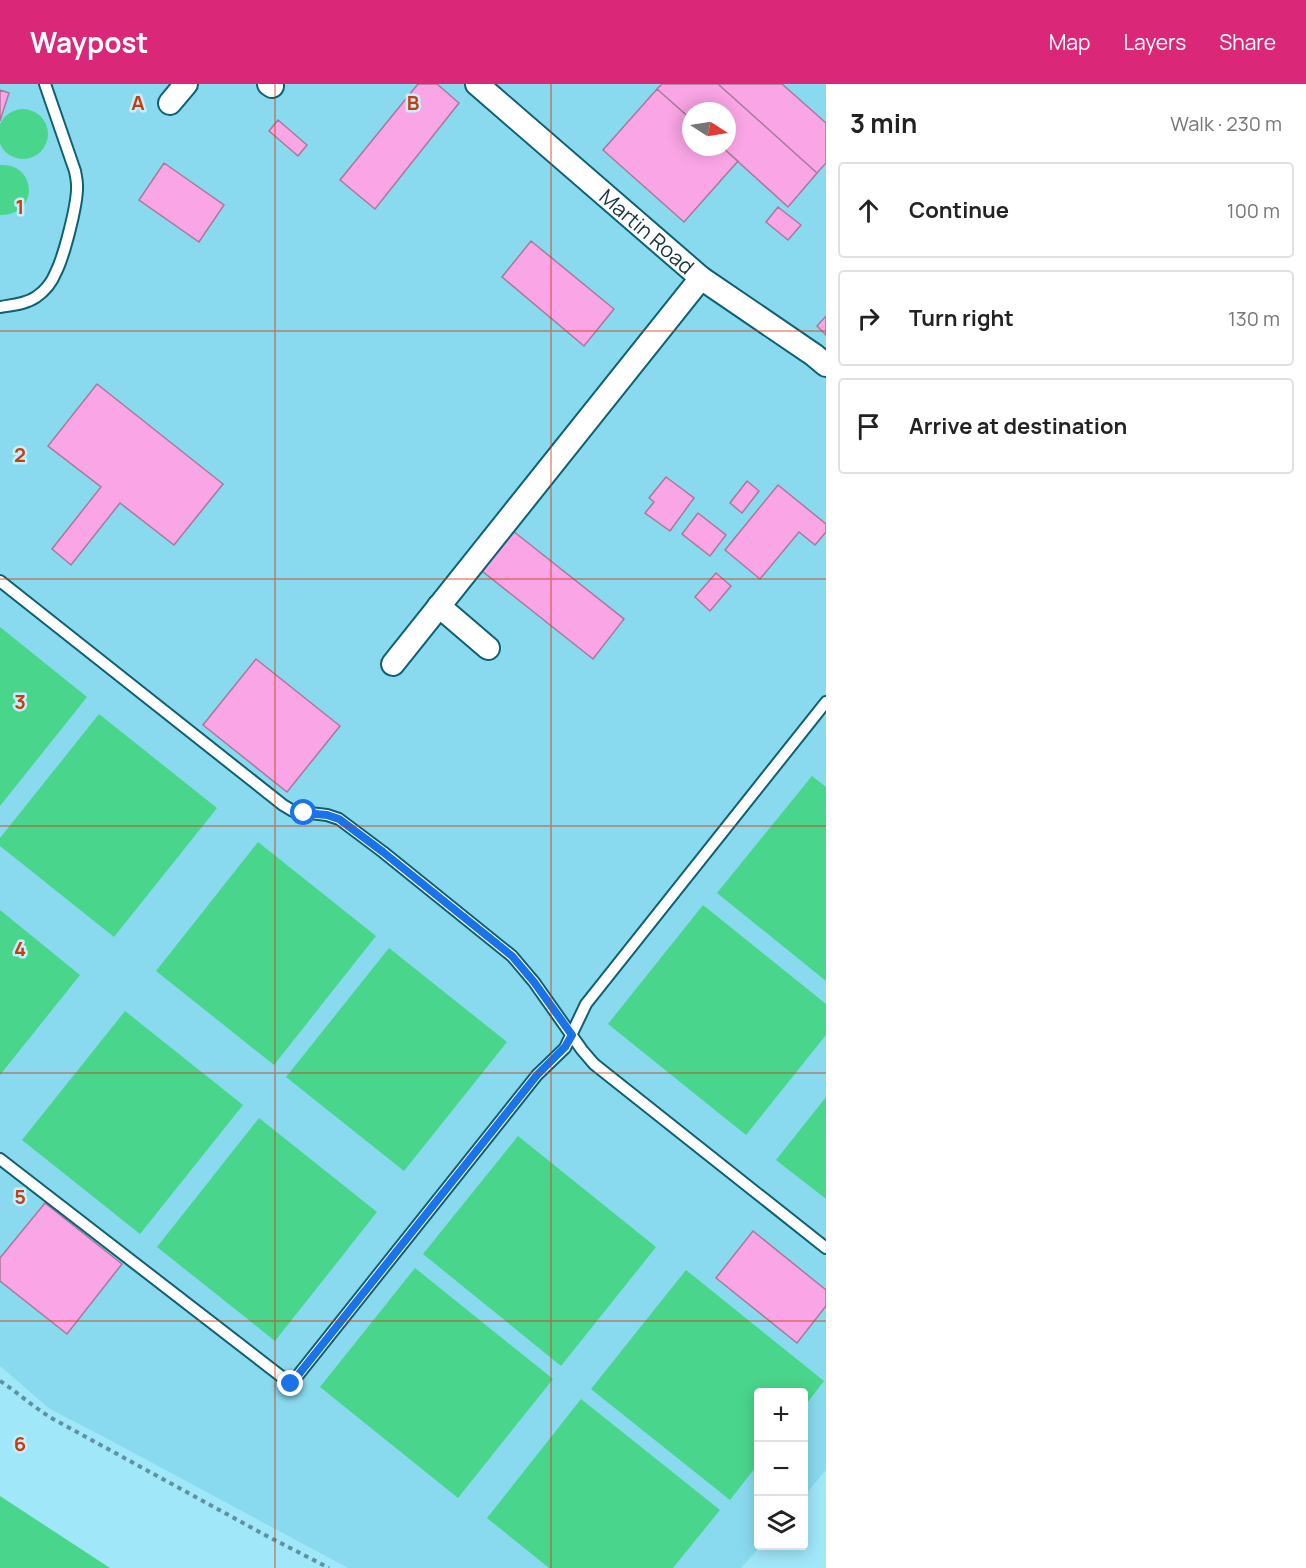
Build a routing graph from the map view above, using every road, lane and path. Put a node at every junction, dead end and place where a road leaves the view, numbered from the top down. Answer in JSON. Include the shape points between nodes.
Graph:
{"nodes":[{"id":1,"x":45,"y":84,"type":"edge"},
{"id":2,"x":186,"y":84,"type":"edge"},
{"id":3,"x":487,"y":87,"type":"edge"},
{"id":4,"x":170,"y":103,"type":"dead end"},
{"id":5,"x":701,"y":278,"type":"junction"},
{"id":6,"x":0,"y":307,"type":"edge"},
{"id":7,"x":826,"y":365,"type":"edge"},
{"id":8,"x":0,"y":581,"type":"edge"},
{"id":9,"x":439,"y":606,"type":"junction"},
{"id":10,"x":488,"y":648,"type":"dead end"},
{"id":11,"x":393,"y":664,"type":"dead end"},
{"id":12,"x":826,"y":702,"type":"edge"},
{"id":13,"x":572,"y":1035,"type":"junction"},
{"id":14,"x":0,"y":1159,"type":"edge"},
{"id":15,"x":826,"y":1248,"type":"edge"},
{"id":16,"x":0,"y":1381,"type":"edge"},
{"id":17,"x":329,"y":1568,"type":"edge"}],
"edges":[{"from":1,"to":6,"type":"lane","via":[[75,171],[76,201],[57,272],[46,288],[21,304]]},
{"from":2,"to":4,"type":"street"},
{"from":3,"to":5,"type":"street","name":"Martin Road"},
{"from":5,"to":7,"type":"street","name":"Martin Road"},
{"from":5,"to":9,"type":"street"},
{"from":8,"to":13,"type":"lane","via":[[283,805],[293,811],[339,819],[383,852],[512,956]]},
{"from":9,"to":10,"type":"street"},
{"from":9,"to":11,"type":"street"},
{"from":12,"to":13,"type":"lane","via":[[586,1004]]},
{"from":13,"to":14,"type":"lane","via":[[291,1384]]},
{"from":13,"to":15,"type":"lane","via":[[594,1064]]},
{"from":16,"to":17,"type":"path","via":[[55,1420]]}]}
